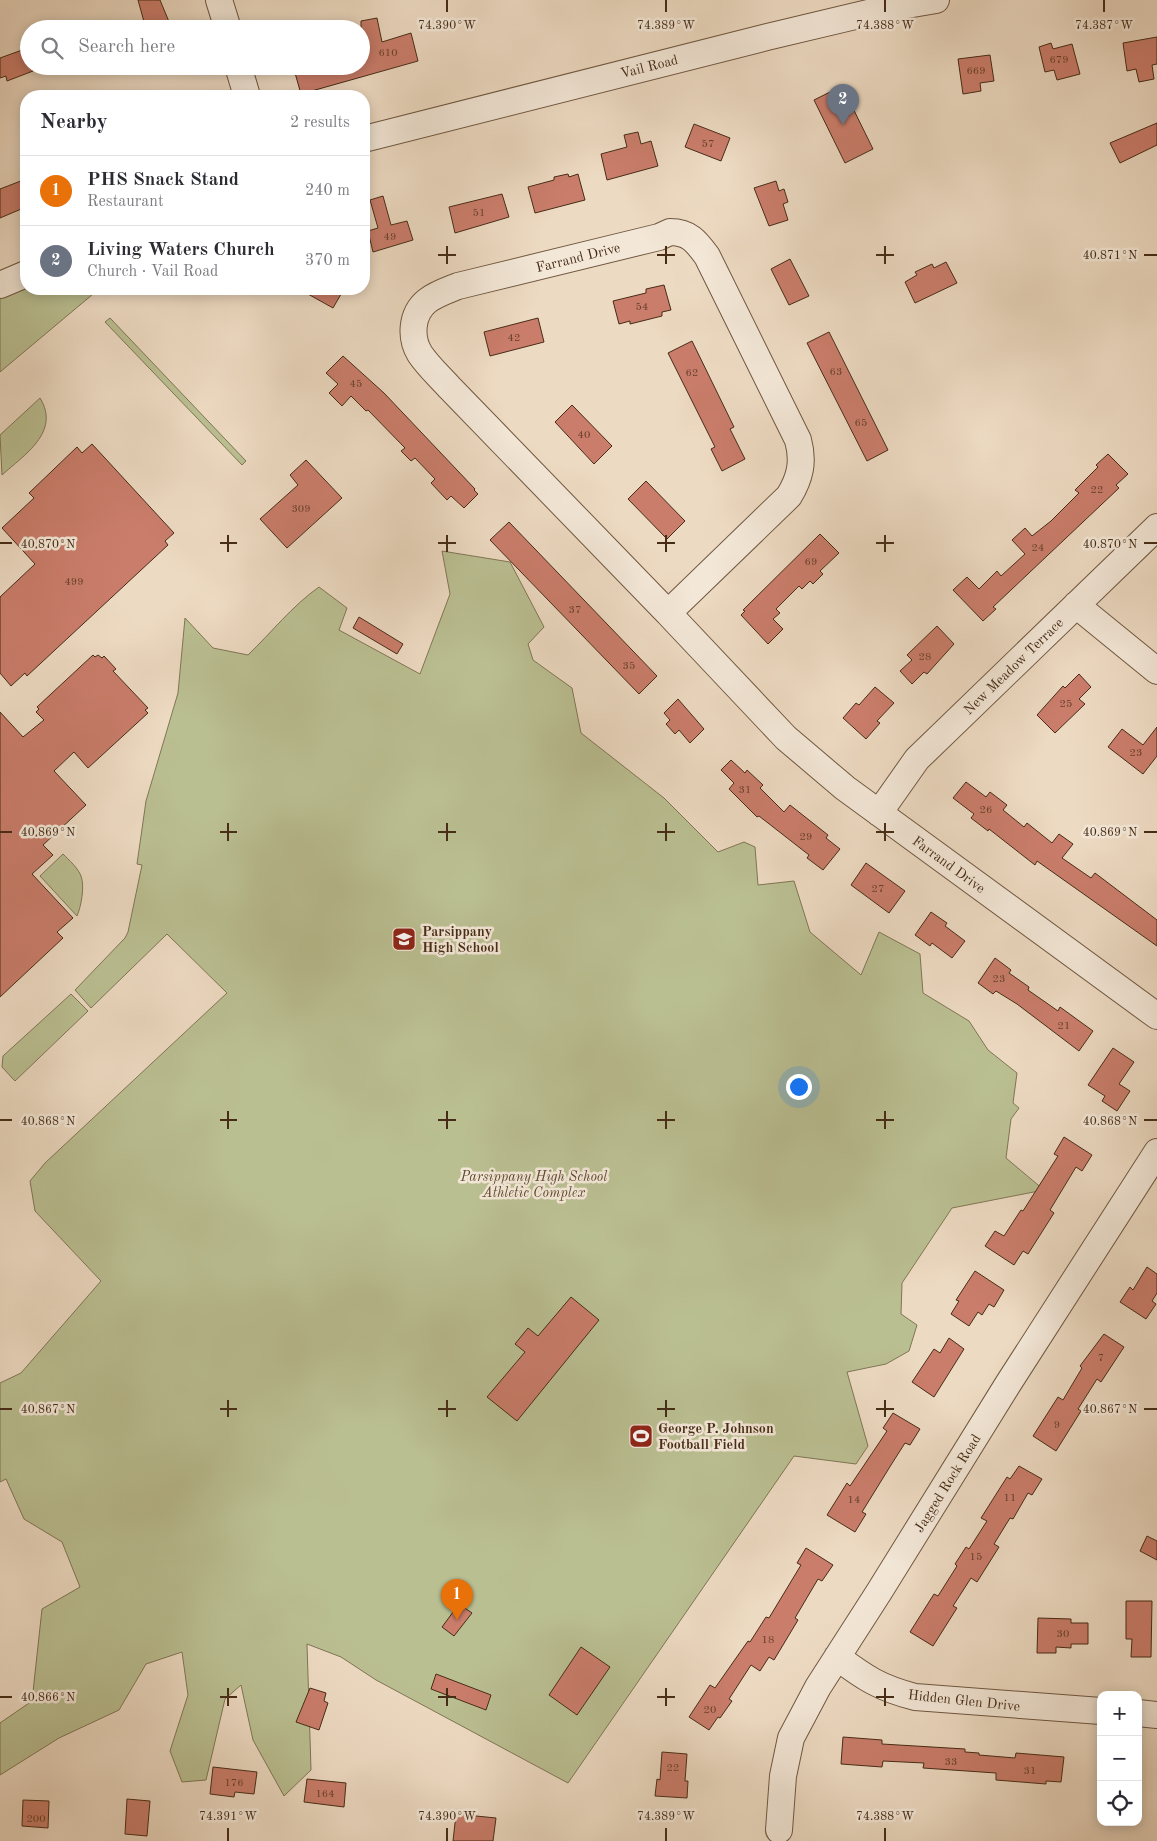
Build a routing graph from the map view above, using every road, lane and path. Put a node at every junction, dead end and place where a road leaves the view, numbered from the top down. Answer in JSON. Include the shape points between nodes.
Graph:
{"nodes":[{"id":1,"x":220,"y":0,"type":"edge"},
{"id":2,"x":936,"y":0,"type":"edge"},
{"id":3,"x":226,"y":20,"type":"edge"},
{"id":4,"x":241,"y":75,"type":"edge"},
{"id":5,"x":245,"y":90,"type":"edge"},
{"id":6,"x":370,"y":137,"type":"edge"},
{"id":7,"x":20,"y":277,"type":"edge"},
{"id":8,"x":0,"y":285,"type":"edge"},
{"id":9,"x":1157,"y":527,"type":"edge"},
{"id":10,"x":1076,"y":605,"type":"junction"},
{"id":11,"x":668,"y":613,"type":"junction"},
{"id":12,"x":1157,"y":671,"type":"edge"},
{"id":13,"x":879,"y":813,"type":"junction"},
{"id":14,"x":1157,"y":1016,"type":"edge"},
{"id":15,"x":1157,"y":1152,"type":"edge"},
{"id":16,"x":837,"y":1656,"type":"junction"},
{"id":17,"x":1097,"y":1711,"type":"edge"},
{"id":18,"x":1142,"y":1713,"type":"edge"},
{"id":19,"x":1157,"y":1715,"type":"edge"},
{"id":20,"x":779,"y":1830,"type":"dead end"}],
"edges":[{"from":1,"to":3,"type":"street"},
{"from":2,"to":6,"type":"street","name":"Vail Road","via":[[767,37]]},
{"from":4,"to":5,"type":"street"},
{"from":7,"to":8,"type":"street"},
{"from":9,"to":10,"type":"street","name":"New Meadow Terrace"},
{"from":10,"to":12,"type":"street"},
{"from":10,"to":13,"type":"street","name":"New Meadow Terrace","via":[[917,758]]},
{"from":11,"to":11,"type":"street","name":"Farrand Drive","via":[[421,355],[415,344],[414,321],[426,301],[458,286],[670,232],[682,232],[697,243],[720,280],[798,440],[802,464],[789,496]]},
{"from":11,"to":13,"type":"street","name":"Farrand Drive","via":[[786,738]]},
{"from":13,"to":14,"type":"street","name":"Farrand Drive"},
{"from":15,"to":16,"type":"street","name":"Jagged Rock Road"},
{"from":16,"to":17,"type":"street","name":"Hidden Glen Drive","via":[[870,1682],[915,1697]]},
{"from":16,"to":20,"type":"street","name":"Jagged Rock Road","via":[[791,1738],[783,1776]]},
{"from":18,"to":19,"type":"street"}]}
